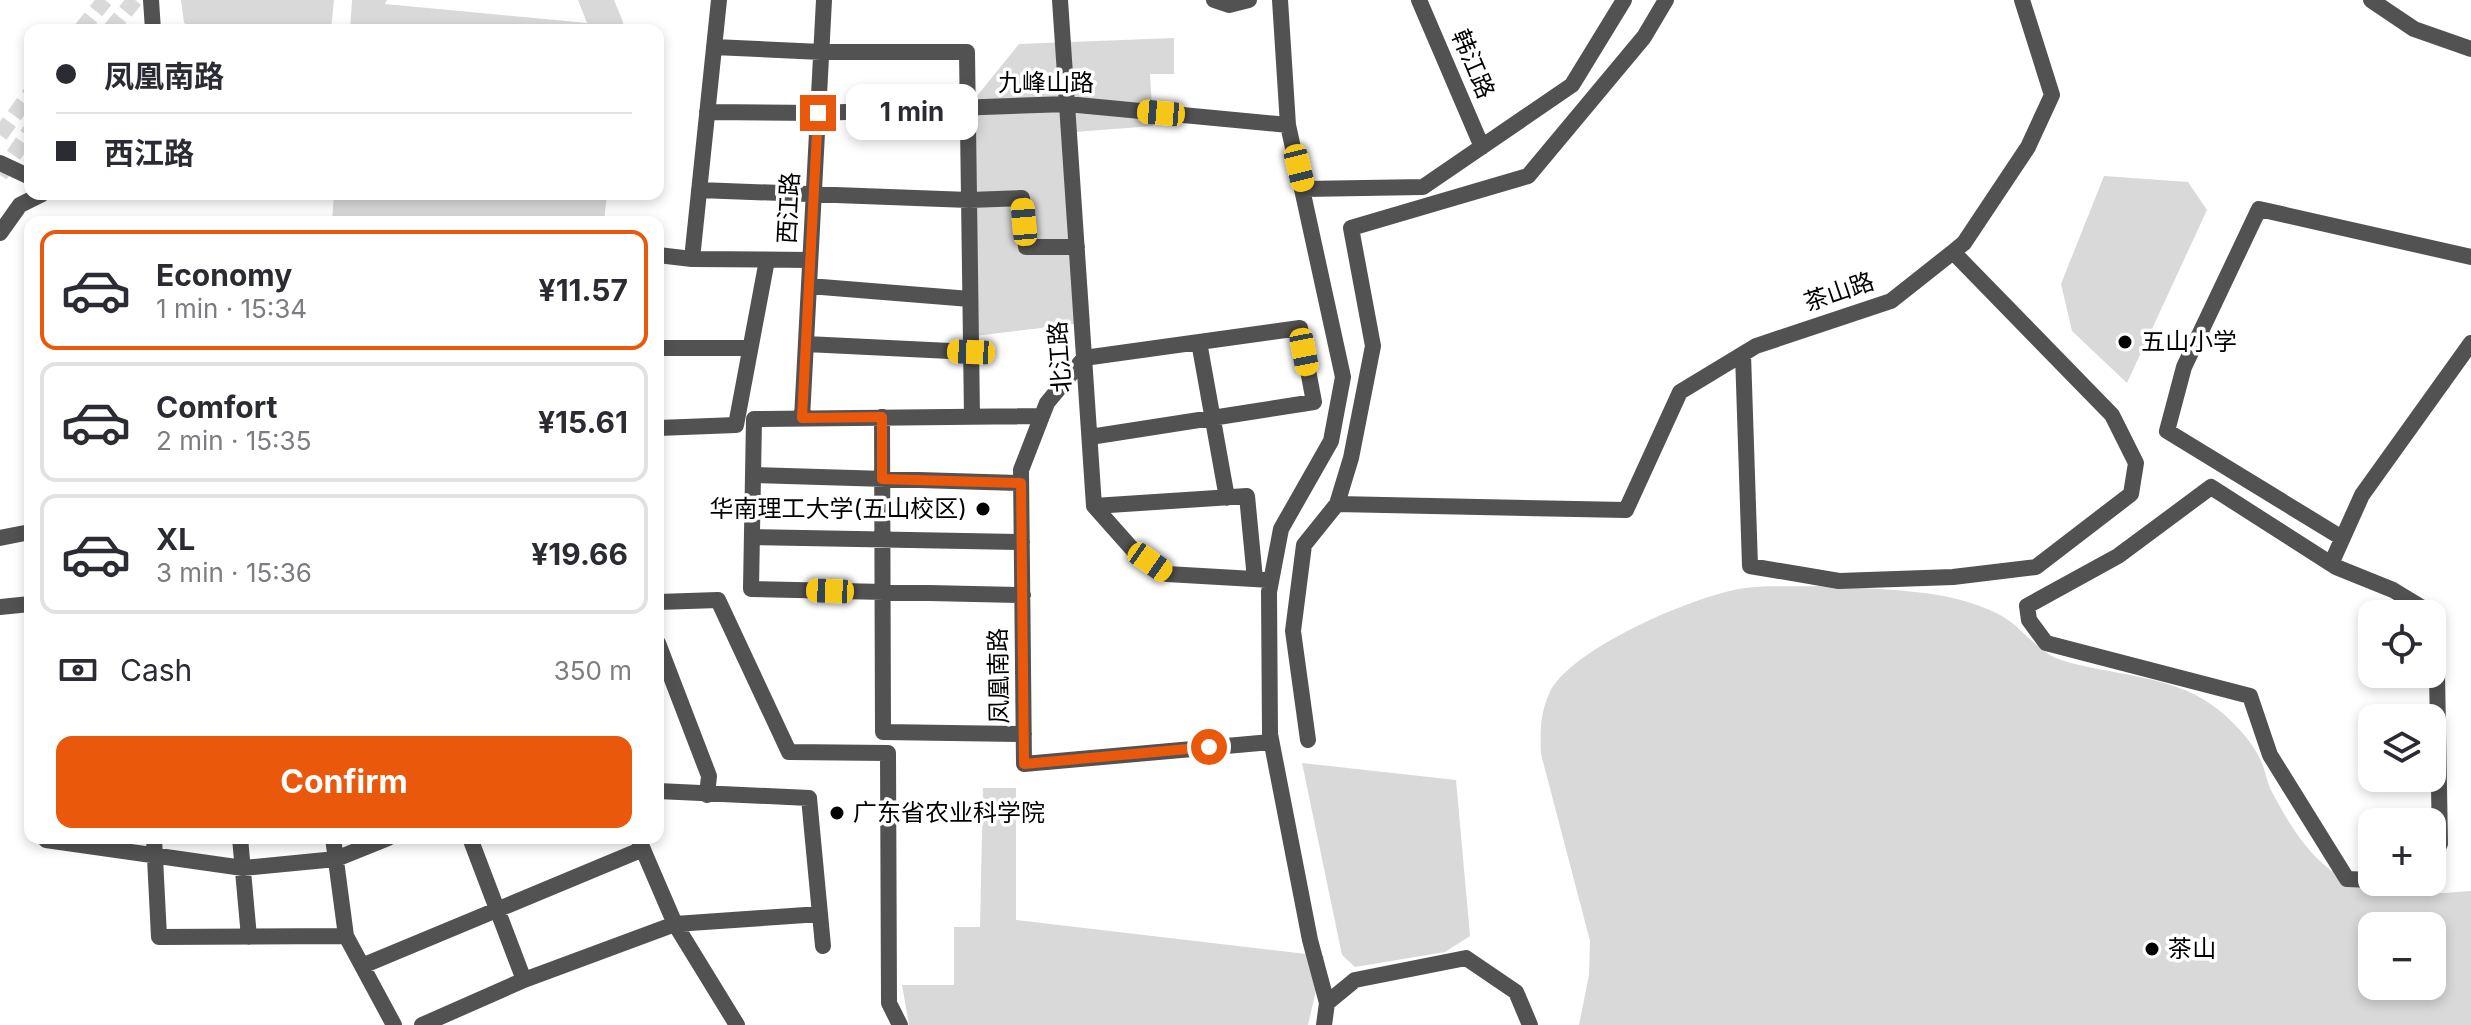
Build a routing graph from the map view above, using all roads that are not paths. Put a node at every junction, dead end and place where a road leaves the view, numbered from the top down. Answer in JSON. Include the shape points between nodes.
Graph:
{"nodes":[{"id":1,"x":151,"y":0,"type":"edge"},
{"id":2,"x":719,"y":0,"type":"edge"},
{"id":3,"x":824,"y":0,"type":"edge"},
{"id":4,"x":1060,"y":0,"type":"edge"},
{"id":5,"x":1214,"y":0,"type":"edge"},
{"id":6,"x":1249,"y":0,"type":"edge"},
{"id":7,"x":1280,"y":0,"type":"edge"},
{"id":8,"x":1419,"y":0,"type":"edge"},
{"id":9,"x":1624,"y":0,"type":"edge"},
{"id":10,"x":1666,"y":0,"type":"edge"},
{"id":11,"x":2022,"y":0,"type":"edge"},
{"id":12,"x":2371,"y":0,"type":"edge"},
{"id":13,"x":153,"y":24,"type":"edge"},
{"id":14,"x":714,"y":47,"type":"junction"},
{"id":15,"x":2471,"y":49,"type":"edge"},
{"id":16,"x":821,"y":52,"type":"junction"},
{"id":17,"x":1067,"y":104,"type":"junction"},
{"id":18,"x":968,"y":108,"type":"junction"},
{"id":19,"x":707,"y":112,"type":"junction"},
{"id":20,"x":818,"y":113,"type":"junction"},
{"id":21,"x":1288,"y":125,"type":"junction"},
{"id":22,"x":1482,"y":147,"type":"junction"},
{"id":23,"x":0,"y":163,"type":"edge"},
{"id":24,"x":24,"y":174,"type":"edge"},
{"id":25,"x":1304,"y":189,"type":"junction"},
{"id":26,"x":699,"y":190,"type":"junction"},
{"id":27,"x":814,"y":193,"type":"junction"},
{"id":28,"x":30,"y":200,"type":"edge"},
{"id":29,"x":969,"y":200,"type":"junction"},
{"id":30,"x":0,"y":233,"type":"edge"},
{"id":31,"x":1077,"y":247,"type":"junction"},
{"id":32,"x":1953,"y":252,"type":"junction"},
{"id":33,"x":664,"y":256,"type":"edge"},
{"id":34,"x":2471,"y":257,"type":"edge"},
{"id":35,"x":692,"y":259,"type":"junction"},
{"id":36,"x":767,"y":260,"type":"junction"},
{"id":37,"x":810,"y":260,"type":"junction"},
{"id":38,"x":809,"y":286,"type":"junction"},
{"id":39,"x":970,"y":299,"type":"junction"},
{"id":40,"x":1199,"y":342,"type":"junction"},
{"id":41,"x":2471,"y":343,"type":"edge"},
{"id":42,"x":806,"y":344,"type":"junction"},
{"id":43,"x":664,"y":348,"type":"edge"},
{"id":44,"x":750,"y":348,"type":"junction"},
{"id":45,"x":971,"y":352,"type":"junction"},
{"id":46,"x":1743,"y":354,"type":"junction"},
{"id":47,"x":1084,"y":358,"type":"junction"},
{"id":48,"x":972,"y":416,"type":"junction"},
{"id":49,"x":1042,"y":416,"type":"junction"},
{"id":50,"x":882,"y":417,"type":"junction"},
{"id":51,"x":802,"y":418,"type":"junction"},
{"id":52,"x":1213,"y":418,"type":"junction"},
{"id":53,"x":664,"y":428,"type":"edge"},
{"id":54,"x":1090,"y":437,"type":"junction"},
{"id":55,"x":753,"y":475,"type":"junction"},
{"id":56,"x":882,"y":479,"type":"junction"},
{"id":57,"x":1021,"y":483,"type":"junction"},
{"id":58,"x":1227,"y":498,"type":"junction"},
{"id":59,"x":1337,"y":504,"type":"junction"},
{"id":60,"x":1094,"y":506,"type":"junction"},
{"id":61,"x":24,"y":533,"type":"edge"},
{"id":62,"x":752,"y":537,"type":"junction"},
{"id":63,"x":0,"y":538,"type":"edge"},
{"id":64,"x":883,"y":538,"type":"junction"},
{"id":65,"x":2342,"y":538,"type":"junction"},
{"id":66,"x":1022,"y":542,"type":"junction"},
{"id":67,"x":2331,"y":564,"type":"junction"},
{"id":68,"x":1263,"y":580,"type":"junction"},
{"id":69,"x":883,"y":593,"type":"junction"},
{"id":70,"x":1023,"y":595,"type":"junction"},
{"id":71,"x":664,"y":602,"type":"edge"},
{"id":72,"x":24,"y":605,"type":"edge"},
{"id":73,"x":0,"y":607,"type":"edge"},
{"id":74,"x":664,"y":659,"type":"edge"},
{"id":75,"x":1024,"y":734,"type":"junction"},
{"id":76,"x":1308,"y":740,"type":"dead end"},
{"id":77,"x":1271,"y":742,"type":"junction"},
{"id":78,"x":664,"y":791,"type":"edge"},
{"id":79,"x":707,"y":795,"type":"junction"},
{"id":80,"x":2439,"y":808,"type":"edge"},
{"id":81,"x":108,"y":844,"type":"edge"},
{"id":82,"x":241,"y":844,"type":"edge"},
{"id":83,"x":334,"y":844,"type":"edge"},
{"id":84,"x":373,"y":844,"type":"edge"},
{"id":85,"x":472,"y":844,"type":"edge"},
{"id":86,"x":641,"y":844,"type":"edge"},
{"id":87,"x":154,"y":847,"type":"edge"},
{"id":88,"x":336,"y":859,"type":"junction"},
{"id":89,"x":243,"y":868,"type":"junction"},
{"id":90,"x":2358,"y":879,"type":"edge"},
{"id":91,"x":496,"y":911,"type":"junction"},
{"id":92,"x":820,"y":914,"type":"junction"},
{"id":93,"x":675,"y":924,"type":"junction"},
{"id":94,"x":346,"y":936,"type":"junction"},
{"id":95,"x":249,"y":937,"type":"junction"},
{"id":96,"x":823,"y":946,"type":"dead end"},
{"id":97,"x":362,"y":966,"type":"junction"},
{"id":98,"x":524,"y":980,"type":"junction"},
{"id":99,"x":1327,"y":1003,"type":"junction"},
{"id":100,"x":394,"y":1025,"type":"edge"},
{"id":101,"x":422,"y":1025,"type":"edge"},
{"id":102,"x":737,"y":1025,"type":"edge"},
{"id":103,"x":900,"y":1025,"type":"edge"},
{"id":104,"x":1324,"y":1025,"type":"edge"},
{"id":105,"x":1530,"y":1025,"type":"edge"}],
"edges":[{"from":1,"to":13,"type":"street"},
{"from":2,"to":14,"type":"street"},
{"from":3,"to":16,"type":"street","name":"西江路"},
{"from":4,"to":17,"type":"street","name":"北江路"},
{"from":5,"to":6,"type":"street","via":[[1229,5]]},
{"from":7,"to":21,"type":"street"},
{"from":8,"to":22,"type":"street","name":"韩江路"},
{"from":9,"to":22,"type":"street","via":[[1572,85]]},
{"from":10,"to":59,"type":"street","via":[[1644,37],[1528,176],[1351,228],[1373,346]]},
{"from":11,"to":32,"type":"street","name":"茶山路","via":[[2052,95],[2028,147]]},
{"from":12,"to":15,"type":"street","via":[[2414,29]]},
{"from":14,"to":16,"type":"street"},
{"from":14,"to":19,"type":"street"},
{"from":16,"to":18,"type":"street","via":[[967,52]]},
{"from":16,"to":20,"type":"street","name":"西江路"},
{"from":17,"to":18,"type":"street","name":"九峰山路"},
{"from":17,"to":21,"type":"street","name":"九峰山路"},
{"from":17,"to":31,"type":"street","name":"北江路"},
{"from":18,"to":20,"type":"street","name":"九峰山路"},
{"from":18,"to":29,"type":"street"},
{"from":19,"to":20,"type":"street","name":"九峰山路"},
{"from":19,"to":26,"type":"street"},
{"from":20,"to":27,"type":"street","name":"西江路"},
{"from":21,"to":25,"type":"street"},
{"from":22,"to":25,"type":"street","via":[[1423,187]]},
{"from":23,"to":24,"type":"street"},
{"from":25,"to":68,"type":"street","via":[[1343,377],[1331,441],[1281,529]]},
{"from":26,"to":27,"type":"street"},
{"from":26,"to":35,"type":"street"},
{"from":27,"to":29,"type":"street"},
{"from":27,"to":37,"type":"street","name":"西江路"},
{"from":28,"to":30,"type":"street","via":[[20,205]]},
{"from":29,"to":31,"type":"street","via":[[1022,198],[1026,247]]},
{"from":29,"to":39,"type":"street"},
{"from":31,"to":47,"type":"street","name":"北江路"},
{"from":32,"to":46,"type":"street","name":"茶山路","via":[[1891,301]]},
{"from":32,"to":46,"type":"street","via":[[2112,415],[2136,463],[2131,494],[2036,567],[1953,577],[1839,581],[1750,566]]},
{"from":33,"to":35,"type":"street"},
{"from":34,"to":65,"type":"street","via":[[2259,209],[2184,367],[2167,431]]},
{"from":35,"to":36,"type":"street"},
{"from":36,"to":37,"type":"street"},
{"from":36,"to":44,"type":"street"},
{"from":37,"to":38,"type":"street","name":"西江路"},
{"from":38,"to":39,"type":"street"},
{"from":38,"to":42,"type":"street","name":"西江路"},
{"from":39,"to":45,"type":"street"},
{"from":40,"to":47,"type":"street"},
{"from":40,"to":52,"type":"street"},
{"from":40,"to":52,"type":"street","via":[[1300,328],[1314,402]]},
{"from":41,"to":65,"type":"street","via":[[2362,495]]},
{"from":42,"to":45,"type":"street"},
{"from":42,"to":51,"type":"street","name":"西江路"},
{"from":43,"to":44,"type":"street"},
{"from":44,"to":53,"type":"street","via":[[736,425]]},
{"from":45,"to":48,"type":"street"},
{"from":46,"to":59,"type":"street","name":"茶山路","via":[[1680,392],[1626,510]]},
{"from":47,"to":49,"type":"street","name":"凤凰南路"},
{"from":47,"to":54,"type":"street","name":"北江路"},
{"from":48,"to":49,"type":"street"},
{"from":48,"to":50,"type":"street"},
{"from":49,"to":57,"type":"street","name":"凤凰南路"},
{"from":50,"to":51,"type":"street"},
{"from":50,"to":56,"type":"street"},
{"from":51,"to":55,"type":"street","via":[[754,419]]},
{"from":52,"to":54,"type":"street"},
{"from":52,"to":58,"type":"street"},
{"from":54,"to":60,"type":"street","name":"北江路"},
{"from":55,"to":56,"type":"street"},
{"from":55,"to":62,"type":"street"},
{"from":56,"to":57,"type":"street"},
{"from":56,"to":64,"type":"street"},
{"from":57,"to":66,"type":"street","name":"凤凰南路"},
{"from":58,"to":60,"type":"street"},
{"from":58,"to":68,"type":"street","via":[[1247,496]]},
{"from":59,"to":76,"type":"street","via":[[1304,545],[1293,631]]},
{"from":60,"to":68,"type":"street","via":[[1134,551],[1167,574]]},
{"from":61,"to":63,"type":"street"},
{"from":62,"to":64,"type":"street"},
{"from":62,"to":69,"type":"street","via":[[751,589]]},
{"from":64,"to":66,"type":"street"},
{"from":64,"to":69,"type":"street"},
{"from":65,"to":67,"type":"street"},
{"from":66,"to":70,"type":"street","name":"凤凰南路"},
{"from":67,"to":80,"type":"street","via":[[2393,590],[2436,616]]},
{"from":67,"to":90,"type":"street","via":[[2211,487],[2118,556],[2027,606],[2029,620],[2046,643],[2250,696],[2270,755],[2347,879]]},
{"from":68,"to":77,"type":"street"},
{"from":69,"to":70,"type":"street"},
{"from":69,"to":75,"type":"street","via":[[883,732]]},
{"from":70,"to":75,"type":"street","name":"凤凰南路"},
{"from":71,"to":103,"type":"street","via":[[718,600],[789,752],[888,753],[889,1003]]},
{"from":72,"to":73,"type":"street"},
{"from":74,"to":79,"type":"street","via":[[709,776]]},
{"from":75,"to":77,"type":"street","name":"凤凰南路","via":[[1024,764]]},
{"from":77,"to":99,"type":"street"},
{"from":78,"to":79,"type":"street"},
{"from":79,"to":92,"type":"street","via":[[809,798]]},
{"from":81,"to":87,"type":"street"},
{"from":82,"to":89,"type":"street"},
{"from":83,"to":88,"type":"street"},
{"from":84,"to":88,"type":"street"},
{"from":85,"to":91,"type":"street"},
{"from":86,"to":91,"type":"street"},
{"from":86,"to":93,"type":"street"},
{"from":87,"to":89,"type":"street"},
{"from":87,"to":95,"type":"street","via":[[159,937]]},
{"from":88,"to":89,"type":"street"},
{"from":88,"to":94,"type":"street"},
{"from":89,"to":95,"type":"street"},
{"from":91,"to":97,"type":"street"},
{"from":91,"to":98,"type":"street"},
{"from":92,"to":93,"type":"street"},
{"from":92,"to":96,"type":"street"},
{"from":93,"to":98,"type":"street"},
{"from":93,"to":102,"type":"street"},
{"from":94,"to":95,"type":"street"},
{"from":94,"to":97,"type":"street"},
{"from":97,"to":100,"type":"street"},
{"from":98,"to":101,"type":"street"},
{"from":99,"to":104,"type":"street"},
{"from":99,"to":105,"type":"street","via":[[1355,980],[1466,958],[1516,992]]}]}
